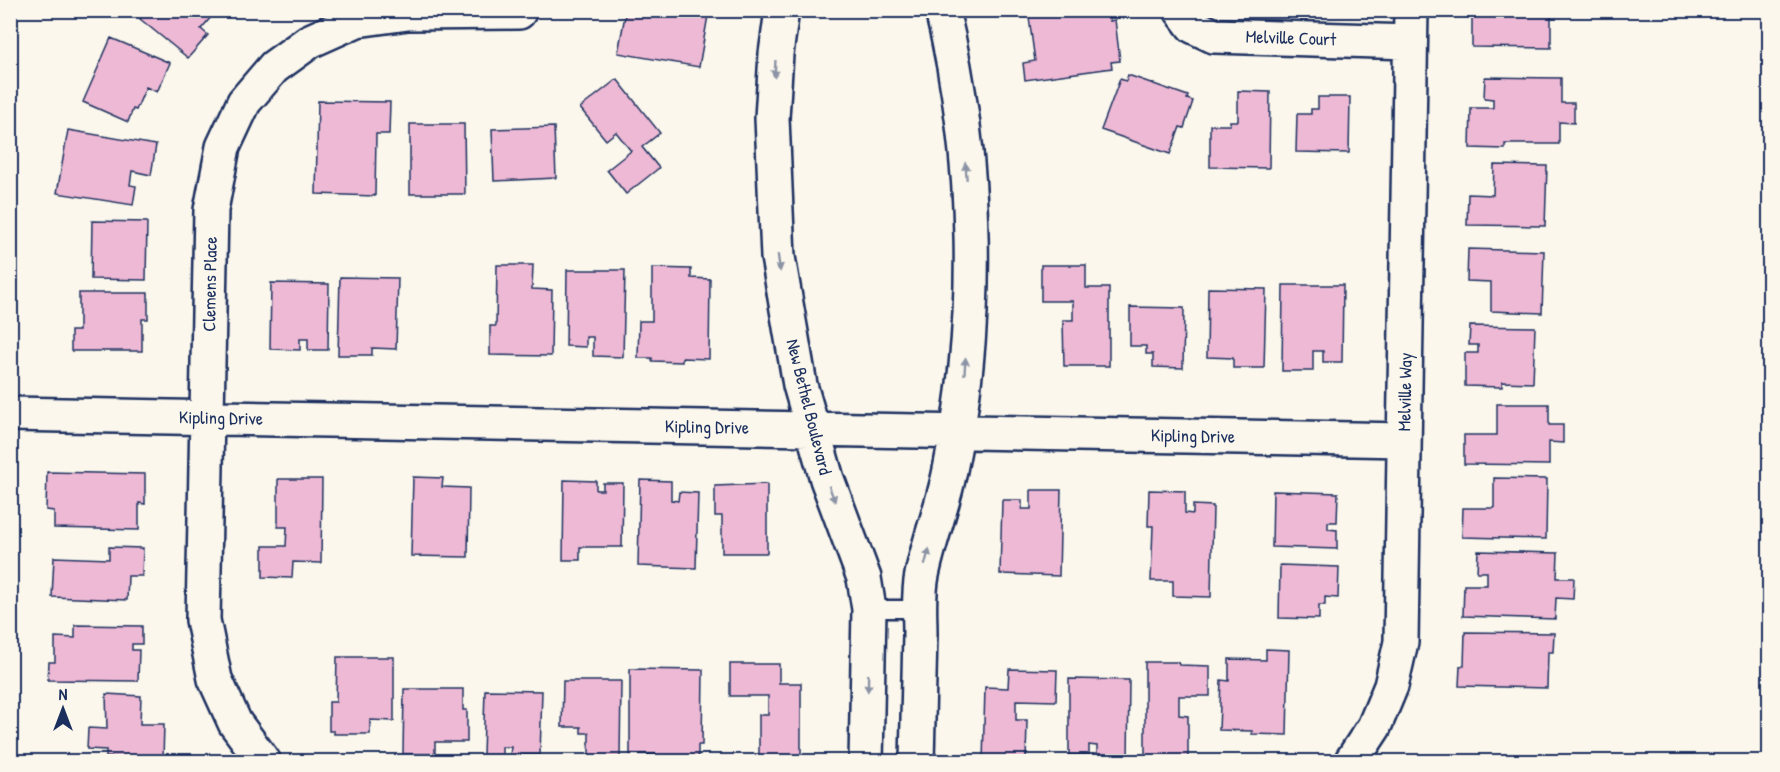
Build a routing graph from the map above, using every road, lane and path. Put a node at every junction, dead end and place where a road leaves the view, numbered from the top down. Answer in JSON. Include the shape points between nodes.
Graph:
{"nodes":[{"id":1,"x":782,"y":10,"type":"edge"},
{"id":2,"x":942,"y":10,"type":"edge"},
{"id":3,"x":1181,"y":10,"type":"edge"},
{"id":4,"x":519,"y":12,"type":"dead end"},
{"id":5,"x":1411,"y":26,"type":"edge"},
{"id":6,"x":10,"y":414,"type":"edge"},
{"id":7,"x":207,"y":417,"type":"junction"},
{"id":8,"x":812,"y":429,"type":"junction"},
{"id":9,"x":956,"y":431,"type":"junction"},
{"id":10,"x":1404,"y":440,"type":"junction"},
{"id":11,"x":869,"y":609,"type":"junction"},
{"id":12,"x":920,"y":609,"type":"junction"},
{"id":13,"x":264,"y":762,"type":"edge"},
{"id":14,"x":866,"y":762,"type":"edge"},
{"id":15,"x":917,"y":762,"type":"edge"},
{"id":16,"x":1351,"y":762,"type":"edge"}],
"edges":[{"from":1,"to":8,"type":"street","name":"New Bethel Boulevard","one_way":true,"via":[[772,118],[778,257],[800,385]]},
{"from":9,"to":2,"type":"street","one_way":true,"via":[[964,384],[970,229],[960,109]]},
{"from":3,"to":5,"type":"street","name":"Melville Court","via":[[1194,26],[1214,36]]},
{"from":4,"to":7,"type":"street","name":"Clemens Place","via":[[408,13],[357,20],[310,41],[274,67],[244,102],[223,147],[211,210]]},
{"from":5,"to":10,"type":"street","name":"Melville Way"},
{"from":6,"to":7,"type":"street","name":"Kipling Drive"},
{"from":7,"to":8,"type":"street","name":"Kipling Drive"},
{"from":7,"to":13,"type":"street","name":"Clemens Place","via":[[203,620],[215,679],[235,723]]},
{"from":8,"to":9,"type":"street","name":"Kipling Drive"},
{"from":8,"to":11,"type":"street","name":"New Bethel Boulevard","one_way":true,"via":[[864,578]]},
{"from":9,"to":10,"type":"street","name":"Kipling Drive"},
{"from":12,"to":9,"type":"street","one_way":true,"via":[[922,577],[950,470]]},
{"from":10,"to":16,"type":"street","name":"Melville Way","via":[[1401,642],[1392,686],[1374,727]]},
{"from":11,"to":12,"type":"lane"},
{"from":11,"to":14,"type":"street","name":"New Bethel Boulevard","one_way":true},
{"from":12,"to":15,"type":"street"}]}
